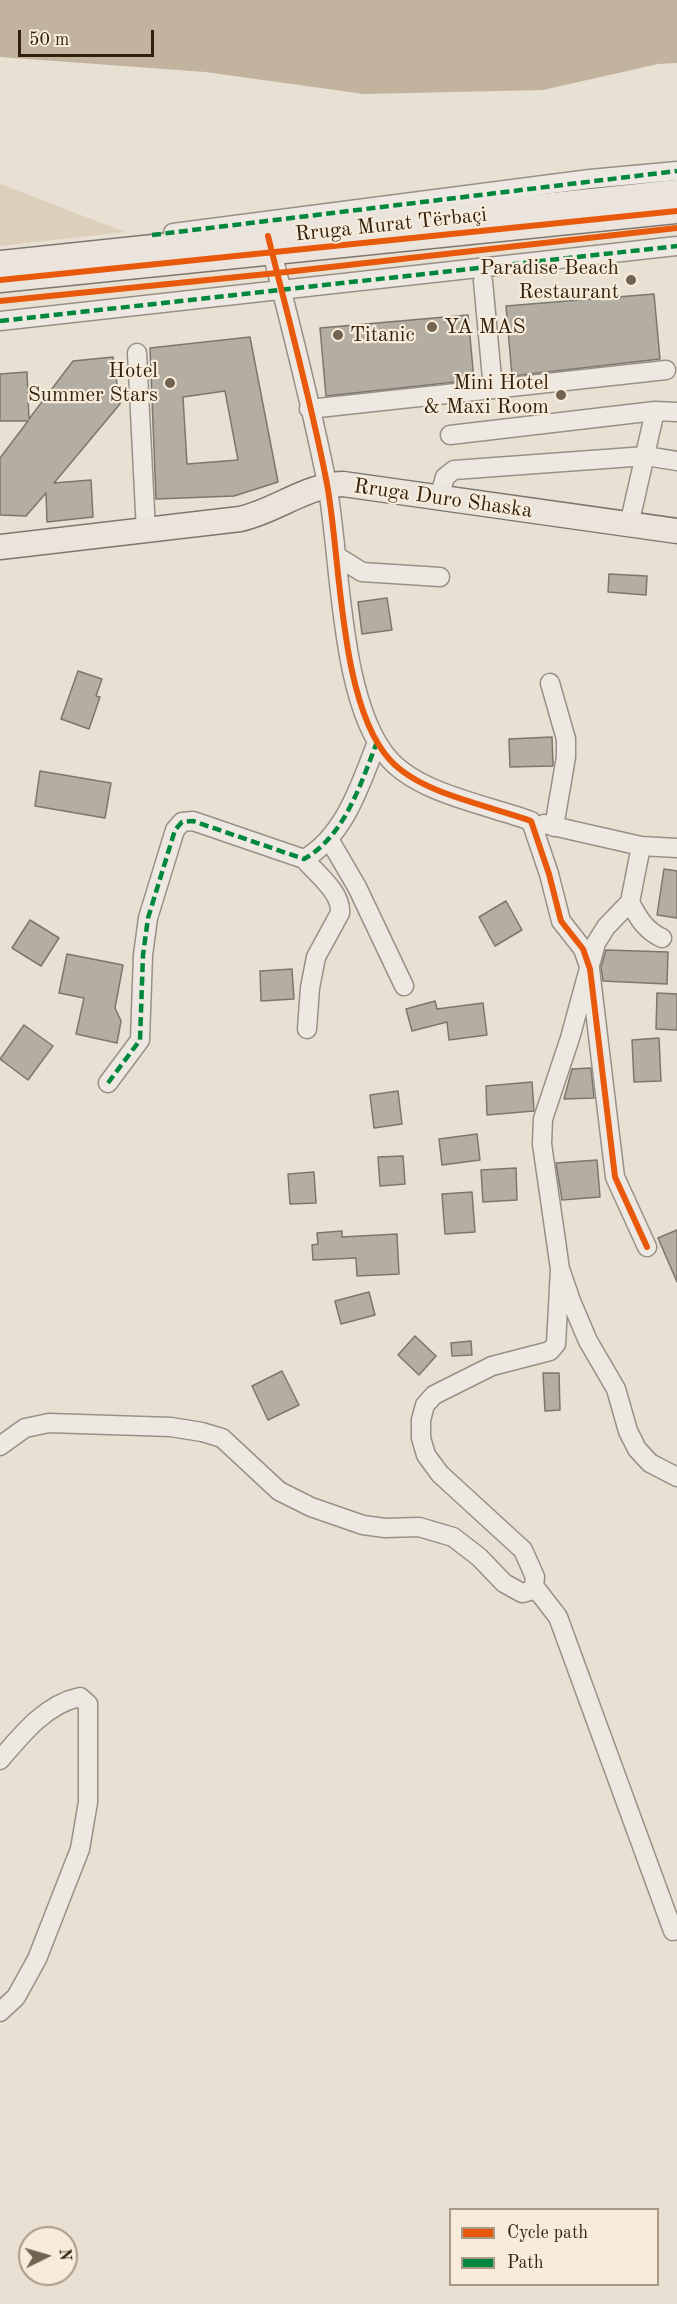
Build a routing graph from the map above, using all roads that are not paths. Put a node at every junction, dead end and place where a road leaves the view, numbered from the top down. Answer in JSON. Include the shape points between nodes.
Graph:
{"nodes":[{"id":1,"x":677,"y":171,"type":"edge"},
{"id":2,"x":677,"y":192,"type":"edge"},
{"id":3,"x":677,"y":211,"type":"edge"},
{"id":4,"x":152,"y":236,"type":"dead end"},
{"id":5,"x":270,"y":244,"type":"junction"},
{"id":6,"x":677,"y":246,"type":"edge"},
{"id":7,"x":0,"y":263,"type":"edge"},
{"id":8,"x":0,"y":280,"type":"edge"},
{"id":9,"x":483,"y":281,"type":"dead end"},
{"id":10,"x":280,"y":288,"type":"junction"},
{"id":11,"x":0,"y":321,"type":"edge"},
{"id":12,"x":137,"y":353,"type":"dead end"},
{"id":13,"x":666,"y":370,"type":"dead end"},
{"id":14,"x":493,"y":389,"type":"junction"},
{"id":15,"x":309,"y":409,"type":"junction"},
{"id":16,"x":655,"y":411,"type":"junction"},
{"id":17,"x":677,"y":412,"type":"edge"},
{"id":18,"x":450,"y":435,"type":"dead end"},
{"id":19,"x":645,"y":456,"type":"junction"},
{"id":20,"x":677,"y":461,"type":"edge"},
{"id":21,"x":327,"y":485,"type":"junction"},
{"id":22,"x":439,"y":498,"type":"junction"},
{"id":23,"x":629,"y":525,"type":"junction"},
{"id":24,"x":146,"y":531,"type":"junction"},
{"id":25,"x":677,"y":531,"type":"edge"},
{"id":26,"x":0,"y":547,"type":"edge"},
{"id":27,"x":338,"y":557,"type":"junction"},
{"id":28,"x":440,"y":577,"type":"dead end"},
{"id":29,"x":550,"y":683,"type":"dead end"},
{"id":30,"x":377,"y":742,"type":"junction"},
{"id":31,"x":531,"y":821,"type":"junction"},
{"id":32,"x":554,"y":827,"type":"junction"},
{"id":33,"x":329,"y":839,"type":"junction"},
{"id":34,"x":641,"y":846,"type":"junction"},
{"id":35,"x":677,"y":848,"type":"edge"},
{"id":36,"x":304,"y":860,"type":"junction"},
{"id":37,"x":630,"y":902,"type":"junction"},
{"id":38,"x":662,"y":938,"type":"dead end"},
{"id":39,"x":590,"y":969,"type":"junction"},
{"id":40,"x":404,"y":986,"type":"dead end"},
{"id":41,"x":308,"y":1029,"type":"dead end"},
{"id":42,"x":108,"y":1083,"type":"dead end"},
{"id":43,"x":647,"y":1247,"type":"dead end"},
{"id":44,"x":560,"y":1269,"type":"junction"},
{"id":45,"x":0,"y":1446,"type":"edge"},
{"id":46,"x":677,"y":1477,"type":"edge"},
{"id":47,"x":534,"y":1586,"type":"junction"},
{"id":48,"x":0,"y":1760,"type":"edge"},
{"id":49,"x":673,"y":1931,"type":"dead end"},
{"id":50,"x":0,"y":2012,"type":"edge"}],
"edges":[{"from":1,"to":4,"type":"street"},
{"from":2,"to":5,"type":"main road","name":"Rruga Murat Tërbaçi"},
{"from":3,"to":5,"type":"main road","name":"Rruga Murat Tërbaçi"},
{"from":5,"to":7,"type":"main road","name":"Rruga Murat Tërbaçi"},
{"from":5,"to":8,"type":"main road","name":"Rruga Murat Tërbaçi"},
{"from":5,"to":10,"type":"street"},
{"from":6,"to":10,"type":"street"},
{"from":9,"to":14,"type":"street"},
{"from":10,"to":11,"type":"street"},
{"from":10,"to":15,"type":"street"},
{"from":12,"to":24,"type":"street"},
{"from":13,"to":14,"type":"street"},
{"from":14,"to":15,"type":"street"},
{"from":15,"to":21,"type":"street"},
{"from":16,"to":17,"type":"street"},
{"from":16,"to":18,"type":"street"},
{"from":16,"to":19,"type":"street"},
{"from":19,"to":20,"type":"street"},
{"from":19,"to":22,"type":"street","via":[[454,470],[445,477]]},
{"from":19,"to":23,"type":"street"},
{"from":21,"to":22,"type":"main road","name":"Rruga Duro Shaska"},
{"from":21,"to":24,"type":"main road","name":"Rruga Duro Shaska","via":[[260,515]]},
{"from":21,"to":27,"type":"street"},
{"from":22,"to":23,"type":"main road","name":"Rruga Duro Shaska"},
{"from":23,"to":25,"type":"main road","name":"Rruga Duro Shaska"},
{"from":24,"to":26,"type":"main road","name":"Rruga Duro Shaska"},
{"from":27,"to":28,"type":"street","via":[[362,572]]},
{"from":27,"to":30,"type":"street","via":[[353,679]]},
{"from":29,"to":32,"type":"street","via":[[566,739]]},
{"from":30,"to":31,"type":"street","via":[[391,761],[416,780]]},
{"from":30,"to":33,"type":"street","via":[[352,802]]},
{"from":31,"to":32,"type":"street"},
{"from":31,"to":39,"type":"street","via":[[561,921],[583,949]]},
{"from":32,"to":34,"type":"street"},
{"from":33,"to":36,"type":"street"},
{"from":33,"to":40,"type":"street","via":[[357,887]]},
{"from":34,"to":35,"type":"street"},
{"from":34,"to":37,"type":"street"},
{"from":36,"to":41,"type":"street","via":[[340,905],[340,913],[316,957]]},
{"from":36,"to":42,"type":"street","via":[[193,821],[182,822],[168,846],[148,918],[140,1040]]},
{"from":37,"to":38,"type":"street","via":[[644,926]]},
{"from":37,"to":39,"type":"street","via":[[596,943]]},
{"from":39,"to":43,"type":"street","via":[[615,1177]]},
{"from":39,"to":44,"type":"street","via":[[543,1119],[542,1144]]},
{"from":44,"to":46,"type":"street","via":[[588,1341],[616,1389],[637,1449],[650,1463]]},
{"from":44,"to":47,"type":"street","via":[[556,1344],[549,1351],[492,1366],[434,1395],[425,1405],[421,1420],[426,1455],[440,1474],[524,1550],[532,1565]]},
{"from":45,"to":47,"type":"street","via":[[25,1428],[50,1423],[108,1423],[202,1432],[222,1438],[279,1491],[311,1507],[363,1525],[419,1527],[453,1537],[514,1590],[522,1593]]},
{"from":47,"to":49,"type":"street","via":[[558,1617]]},
{"from":48,"to":50,"type":"street","via":[[48,1710],[80,1696],[88,1704],[88,1802],[80,1849],[32,1969],[16,1997]]}]}
